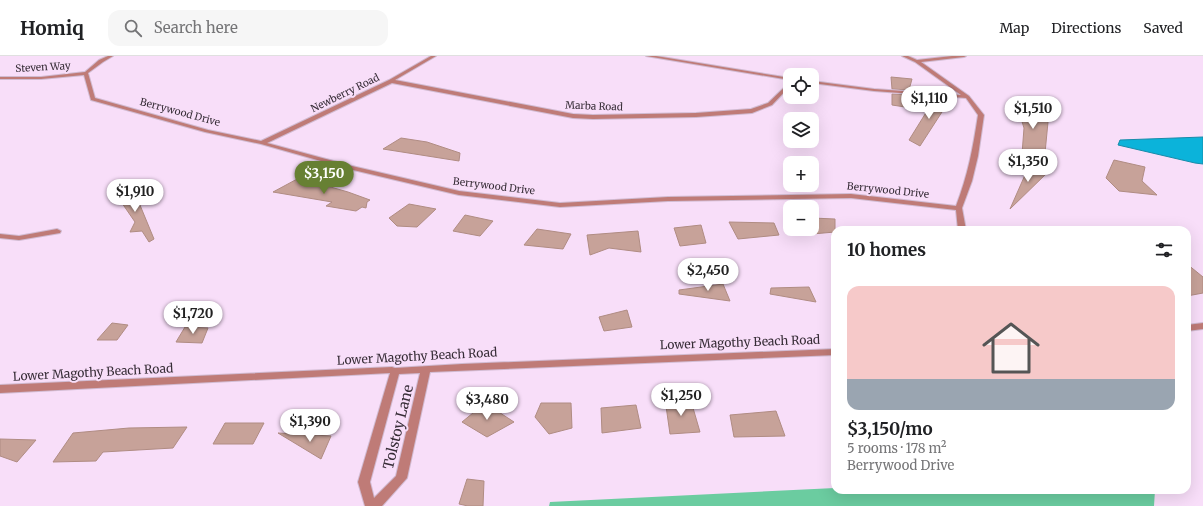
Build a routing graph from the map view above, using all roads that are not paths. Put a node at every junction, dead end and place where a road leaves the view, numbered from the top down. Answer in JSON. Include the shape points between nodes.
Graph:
{"nodes":[{"id":1,"x":111,"y":56,"type":"edge"},
{"id":2,"x":434,"y":56,"type":"edge"},
{"id":3,"x":648,"y":56,"type":"edge"},
{"id":4,"x":683,"y":56,"type":"edge"},
{"id":5,"x":904,"y":56,"type":"edge"},
{"id":6,"x":964,"y":56,"type":"edge"},
{"id":7,"x":679,"y":60,"type":"junction"},
{"id":8,"x":917,"y":61,"type":"junction"},
{"id":9,"x":86,"y":73,"type":"junction"},
{"id":10,"x":0,"y":78,"type":"edge"},
{"id":11,"x":783,"y":78,"type":"edge"},
{"id":12,"x":391,"y":81,"type":"junction"},
{"id":13,"x":819,"y":83,"type":"edge"},
{"id":14,"x":783,"y":90,"type":"edge"},
{"id":15,"x":967,"y":97,"type":"junction"},
{"id":16,"x":262,"y":143,"type":"junction"},
{"id":17,"x":959,"y":208,"type":"junction"},
{"id":18,"x":961,"y":226,"type":"edge"},
{"id":19,"x":57,"y":230,"type":"dead end"},
{"id":20,"x":0,"y":236,"type":"edge"},
{"id":21,"x":1203,"y":326,"type":"edge"},
{"id":22,"x":1191,"y":328,"type":"edge"},
{"id":23,"x":831,"y":352,"type":"edge"},
{"id":24,"x":426,"y":369,"type":"junction"},
{"id":25,"x":395,"y":371,"type":"junction"},
{"id":26,"x":0,"y":389,"type":"edge"},
{"id":27,"x":372,"y":506,"type":"edge"}],
"edges":[{"from":1,"to":9,"type":"street","via":[[100,61]]},
{"from":2,"to":12,"type":"street","name":"Newberry Road"},
{"from":3,"to":7,"type":"street"},
{"from":4,"to":7,"type":"street"},
{"from":5,"to":8,"type":"street"},
{"from":6,"to":8,"type":"street"},
{"from":7,"to":11,"type":"street"},
{"from":8,"to":15,"type":"street"},
{"from":9,"to":10,"type":"street","name":"Steven Way","via":[[41,78]]},
{"from":9,"to":16,"type":"street","name":"Berrywood Drive","via":[[93,99]]},
{"from":12,"to":14,"type":"street","name":"Marba Road","via":[[572,116],[593,117],[752,111],[770,104]]},
{"from":12,"to":16,"type":"street","name":"Newberry Road"},
{"from":13,"to":15,"type":"street"},
{"from":15,"to":17,"type":"street","via":[[981,115],[975,156]]},
{"from":16,"to":17,"type":"street","name":"Berrywood Drive","via":[[351,168],[459,193],[560,205],[668,199],[851,196]]},
{"from":17,"to":18,"type":"street"},
{"from":19,"to":20,"type":"street","via":[[19,238]]},
{"from":21,"to":22,"type":"street"},
{"from":23,"to":24,"type":"street","name":"Lower Magothy Beach Road"},
{"from":24,"to":25,"type":"street","name":"Lower Magothy Beach Road"},
{"from":24,"to":27,"type":"street","name":"Tolstoy Lane","via":[[400,478]]},
{"from":25,"to":26,"type":"street","name":"Lower Magothy Beach Road"},
{"from":25,"to":27,"type":"street","name":"Tolstoy Lane","via":[[364,482]]}]}
